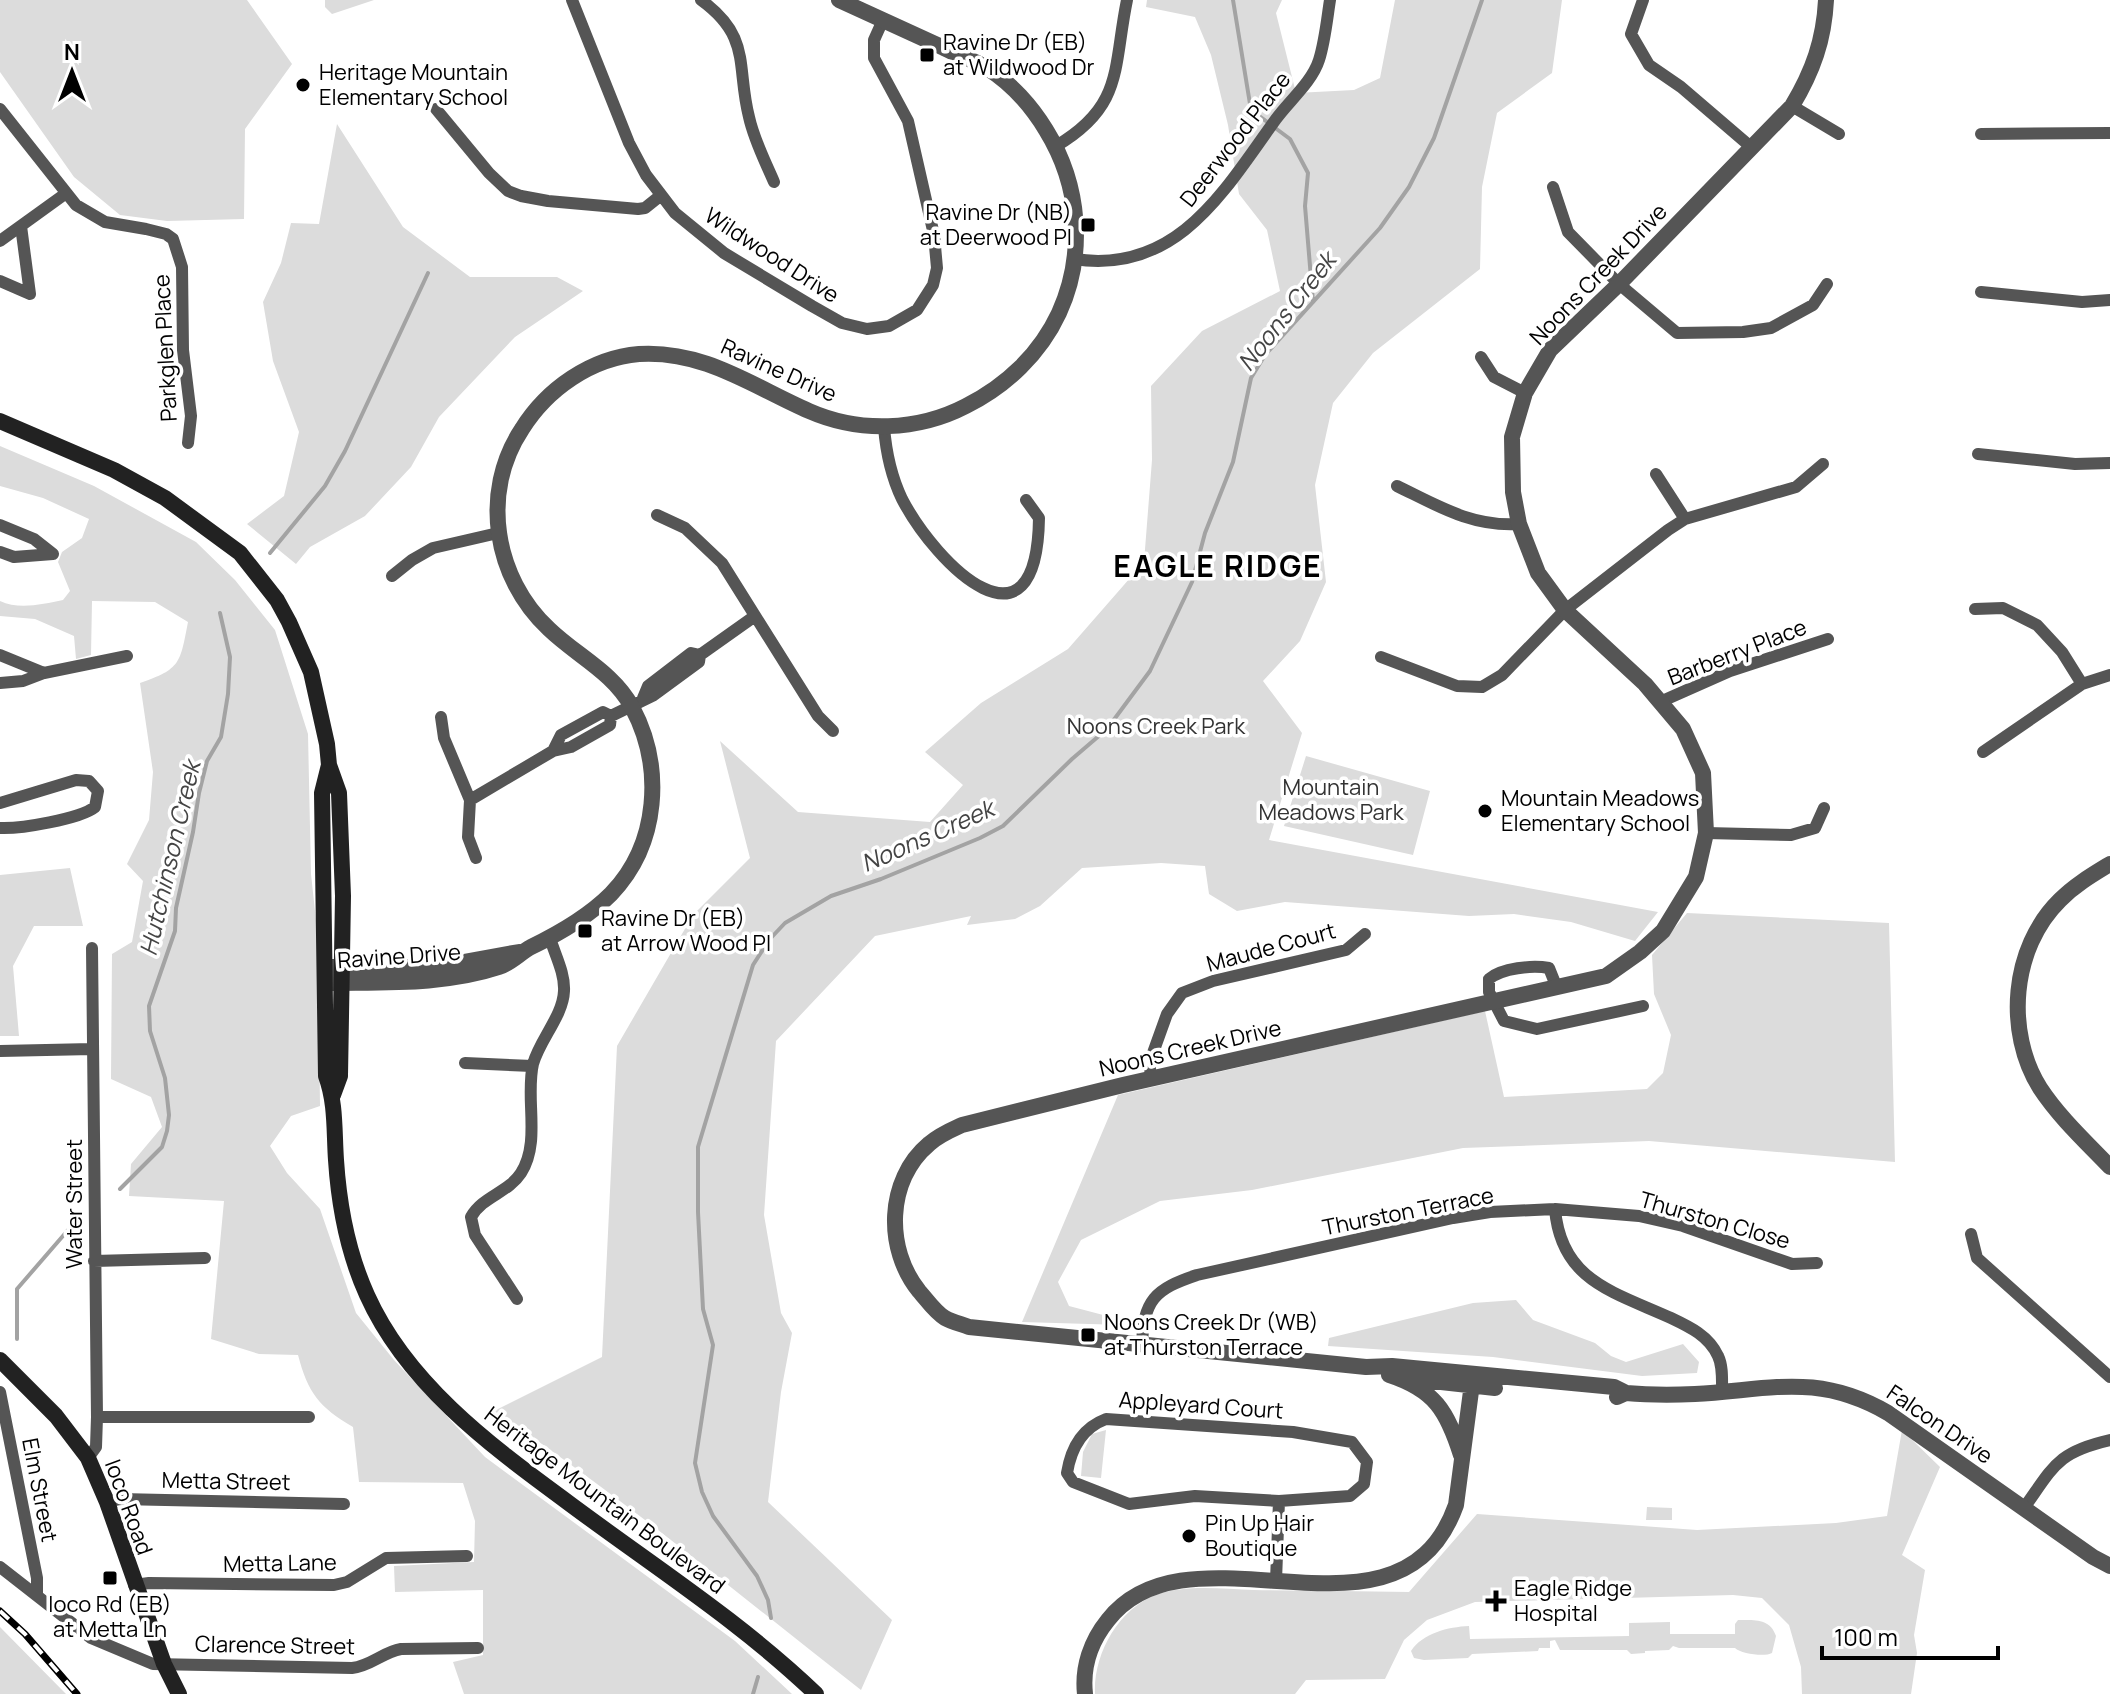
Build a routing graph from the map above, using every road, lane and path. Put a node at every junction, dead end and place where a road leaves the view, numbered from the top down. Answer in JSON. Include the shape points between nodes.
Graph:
{"nodes":[{"id":1,"x":572,"y":0,"type":"edge"},
{"id":2,"x":701,"y":0,"type":"edge"},
{"id":3,"x":839,"y":0,"type":"edge"},
{"id":4,"x":1127,"y":0,"type":"edge"},
{"id":5,"x":1330,"y":0,"type":"edge"},
{"id":6,"x":1643,"y":0,"type":"edge"},
{"id":7,"x":1826,"y":0,"type":"edge"},
{"id":8,"x":883,"y":20,"type":"junction"},
{"id":9,"x":1792,"y":106,"type":"junction"},
{"id":10,"x":0,"y":109,"type":"edge"},
{"id":11,"x":436,"y":109,"type":"dead end"},
{"id":12,"x":2110,"y":133,"type":"edge"},
{"id":13,"x":1839,"y":134,"type":"dead end"},
{"id":14,"x":1981,"y":134,"type":"dead end"},
{"id":15,"x":1056,"y":146,"type":"junction"},
{"id":16,"x":1751,"y":147,"type":"junction"},
{"id":17,"x":774,"y":182,"type":"dead end"},
{"id":18,"x":1553,"y":187,"type":"dead end"},
{"id":19,"x":65,"y":194,"type":"junction"},
{"id":20,"x":660,"y":196,"type":"junction"},
{"id":21,"x":21,"y":226,"type":"junction"},
{"id":22,"x":0,"y":241,"type":"edge"},
{"id":23,"x":1074,"y":259,"type":"junction"},
{"id":24,"x":0,"y":281,"type":"edge"},
{"id":25,"x":1619,"y":284,"type":"junction"},
{"id":26,"x":1827,"y":284,"type":"dead end"},
{"id":27,"x":1981,"y":292,"type":"dead end"},
{"id":28,"x":2110,"y":300,"type":"edge"},
{"id":29,"x":1481,"y":357,"type":"dead end"},
{"id":30,"x":1525,"y":393,"type":"junction"},
{"id":31,"x":0,"y":421,"type":"edge"},
{"id":32,"x":884,"y":427,"type":"junction"},
{"id":33,"x":188,"y":443,"type":"dead end"},
{"id":34,"x":1978,"y":454,"type":"dead end"},
{"id":35,"x":2110,"y":463,"type":"edge"},
{"id":36,"x":1823,"y":464,"type":"dead end"},
{"id":37,"x":1656,"y":474,"type":"dead end"},
{"id":38,"x":1397,"y":486,"type":"dead end"},
{"id":39,"x":1026,"y":500,"type":"dead end"},
{"id":40,"x":657,"y":515,"type":"dead end"},
{"id":41,"x":1685,"y":519,"type":"junction"},
{"id":42,"x":1519,"y":524,"type":"junction"},
{"id":43,"x":0,"y":525,"type":"edge"},
{"id":44,"x":498,"y":533,"type":"junction"},
{"id":45,"x":0,"y":552,"type":"edge"},
{"id":46,"x":392,"y":576,"type":"dead end"},
{"id":47,"x":1975,"y":609,"type":"dead end"},
{"id":48,"x":1565,"y":610,"type":"junction"},
{"id":49,"x":755,"y":616,"type":"junction"},
{"id":50,"x":1828,"y":639,"type":"dead end"},
{"id":51,"x":0,"y":655,"type":"edge"},
{"id":52,"x":127,"y":656,"type":"dead end"},
{"id":53,"x":1381,"y":657,"type":"dead end"},
{"id":54,"x":44,"y":673,"type":"junction"},
{"id":55,"x":2110,"y":675,"type":"edge"},
{"id":56,"x":0,"y":683,"type":"edge"},
{"id":57,"x":2082,"y":684,"type":"junction"},
{"id":58,"x":637,"y":702,"type":"junction"},
{"id":59,"x":1660,"y":702,"type":"junction"},
{"id":60,"x":441,"y":717,"type":"dead end"},
{"id":61,"x":833,"y":731,"type":"dead end"},
{"id":62,"x":1983,"y":752,"type":"dead end"},
{"id":63,"x":329,"y":765,"type":"junction"},
{"id":64,"x":470,"y":800,"type":"junction"},
{"id":65,"x":0,"y":803,"type":"edge"},
{"id":66,"x":1824,"y":808,"type":"dead end"},
{"id":67,"x":0,"y":828,"type":"edge"},
{"id":68,"x":1706,"y":833,"type":"junction"},
{"id":69,"x":476,"y":858,"type":"dead end"},
{"id":70,"x":2110,"y":864,"type":"edge"},
{"id":71,"x":1365,"y":934,"type":"dead end"},
{"id":72,"x":550,"y":938,"type":"junction"},
{"id":73,"x":92,"y":948,"type":"dead end"},
{"id":74,"x":323,"y":975,"type":"junction"},
{"id":75,"x":342,"y":975,"type":"junction"},
{"id":76,"x":1557,"y":988,"type":"junction"},
{"id":77,"x":1494,"y":1001,"type":"junction"},
{"id":78,"x":1643,"y":1006,"type":"dead end"},
{"id":79,"x":92,"y":1049,"type":"junction"},
{"id":80,"x":0,"y":1051,"type":"edge"},
{"id":81,"x":465,"y":1063,"type":"dead end"},
{"id":82,"x":532,"y":1066,"type":"junction"},
{"id":83,"x":1152,"y":1079,"type":"junction"},
{"id":84,"x":333,"y":1095,"type":"junction"},
{"id":85,"x":2110,"y":1167,"type":"edge"},
{"id":86,"x":1555,"y":1209,"type":"junction"},
{"id":87,"x":1971,"y":1234,"type":"dead end"},
{"id":88,"x":205,"y":1258,"type":"dead end"},
{"id":89,"x":94,"y":1261,"type":"junction"},
{"id":90,"x":1817,"y":1263,"type":"dead end"},
{"id":91,"x":517,"y":1299,"type":"dead end"},
{"id":92,"x":1142,"y":1346,"type":"junction"},
{"id":93,"x":0,"y":1360,"type":"edge"},
{"id":94,"x":1366,"y":1367,"type":"junction"},
{"id":95,"x":1389,"y":1375,"type":"junction"},
{"id":96,"x":2110,"y":1377,"type":"edge"},
{"id":97,"x":1473,"y":1380,"type":"junction"},
{"id":98,"x":0,"y":1392,"type":"edge"},
{"id":99,"x":1722,"y":1392,"type":"junction"},
{"id":100,"x":97,"y":1417,"type":"junction"},
{"id":101,"x":309,"y":1417,"type":"dead end"},
{"id":102,"x":2110,"y":1440,"type":"edge"},
{"id":103,"x":88,"y":1458,"type":"junction"},
{"id":104,"x":1463,"y":1461,"type":"junction"},
{"id":105,"x":1279,"y":1501,"type":"junction"},
{"id":106,"x":107,"y":1502,"type":"junction"},
{"id":107,"x":344,"y":1504,"type":"dead end"},
{"id":108,"x":2024,"y":1508,"type":"junction"},
{"id":109,"x":467,"y":1556,"type":"dead end"},
{"id":110,"x":2110,"y":1566,"type":"edge"},
{"id":111,"x":0,"y":1567,"type":"edge"},
{"id":112,"x":1276,"y":1581,"type":"junction"},
{"id":113,"x":134,"y":1585,"type":"junction"},
{"id":114,"x":37,"y":1595,"type":"junction"},
{"id":115,"x":478,"y":1648,"type":"dead end"},
{"id":116,"x":164,"y":1664,"type":"junction"},
{"id":117,"x":179,"y":1694,"type":"edge"},
{"id":118,"x":816,"y":1694,"type":"edge"},
{"id":119,"x":1085,"y":1694,"type":"edge"}],
"edges":[{"from":1,"to":20,"type":"street","name":"Wildwood Drive","via":[[629,143]]},
{"from":2,"to":17,"type":"street","via":[[726,23],[736,41],[749,119]]},
{"from":3,"to":8,"type":"street","name":"Ravine Drive"},
{"from":4,"to":15,"type":"street","via":[[1110,91],[1089,123]]},
{"from":5,"to":23,"type":"street","name":"Deerwood Place","via":[[1317,65],[1203,216],[1154,249],[1117,260]]},
{"from":6,"to":16,"type":"street","via":[[1631,34],[1649,65]]},
{"from":7,"to":9,"type":"street","name":"Noons Creek Drive","via":[[1824,31]]},
{"from":8,"to":15,"type":"street","name":"Ravine Drive","via":[[989,69],[1032,107]]},
{"from":8,"to":20,"type":"street","name":"Wildwood Drive","via":[[874,40],[874,58],[908,121],[936,248],[936,278],[917,310],[879,328],[842,323],[724,253]]},
{"from":9,"to":13,"type":"street"},
{"from":9,"to":16,"type":"street","name":"Noons Creek Drive"},
{"from":10,"to":19,"type":"street","name":"Parkglen Place"},
{"from":11,"to":20,"type":"street","via":[[500,185],[521,196],[638,209]]},
{"from":12,"to":14,"type":"street"},
{"from":15,"to":23,"type":"street","name":"Ravine Drive","via":[[1073,194]]},
{"from":16,"to":25,"type":"street","name":"Noons Creek Drive"},
{"from":18,"to":25,"type":"street","via":[[1568,232]]},
{"from":19,"to":21,"type":"street"},
{"from":19,"to":33,"type":"street","name":"Parkglen Place","via":[[105,222],[173,239],[182,267]]},
{"from":21,"to":22,"type":"street"},
{"from":21,"to":24,"type":"street","via":[[30,294]]},
{"from":23,"to":32,"type":"street","name":"Ravine Drive","via":[[1055,322],[1009,379],[943,417]]},
{"from":25,"to":26,"type":"street","via":[[1677,333],[1771,328],[1813,305]]},
{"from":25,"to":30,"type":"street","name":"Noons Creek Drive","via":[[1550,350]]},
{"from":27,"to":28,"type":"street"},
{"from":29,"to":30,"type":"street","via":[[1494,377]]},
{"from":30,"to":42,"type":"street","name":"Noons Creek Drive","via":[[1512,437]]},
{"from":31,"to":63,"type":"main road","name":"Heritage Mountain Boulevard","via":[[143,485],[246,559],[277,600],[311,672]]},
{"from":32,"to":39,"type":"street","via":[[893,475],[913,518],[961,575],[991,594],[1010,593],[1020,586],[1035,560],[1039,518]]},
{"from":32,"to":44,"type":"street","name":"Ravine Drive","via":[[821,416],[698,360],[660,354],[612,360],[568,380],[521,430],[502,474]]},
{"from":34,"to":35,"type":"street"},
{"from":36,"to":41,"type":"street","via":[[1796,487]]},
{"from":37,"to":41,"type":"street"},
{"from":38,"to":42,"type":"street","via":[[1469,520]]},
{"from":40,"to":49,"type":"street","via":[[685,528],[722,563]]},
{"from":41,"to":48,"type":"street"},
{"from":42,"to":48,"type":"street","name":"Noons Creek Drive","via":[[1538,573]]},
{"from":43,"to":45,"type":"street","via":[[34,539],[53,554],[14,557]]},
{"from":44,"to":46,"type":"street","via":[[433,548]]},
{"from":44,"to":58,"type":"street","name":"Ravine Drive","via":[[529,610]]},
{"from":47,"to":57,"type":"street","via":[[2003,608],[2037,625]]},
{"from":48,"to":53,"type":"street","via":[[1502,675],[1482,687],[1457,686]]},
{"from":48,"to":59,"type":"street","name":"Noons Creek Drive"},
{"from":49,"to":58,"type":"street","via":[[654,695]]},
{"from":49,"to":61,"type":"street"},
{"from":50,"to":59,"type":"street","name":"Barberry Place","via":[[1730,671]]},
{"from":51,"to":54,"type":"street"},
{"from":52,"to":54,"type":"street"},
{"from":54,"to":56,"type":"street"},
{"from":55,"to":57,"type":"street"},
{"from":57,"to":62,"type":"street"},
{"from":58,"to":64,"type":"street","via":[[611,716],[610,725]]},
{"from":58,"to":72,"type":"street","name":"Ravine Drive","via":[[653,774],[645,835],[633,865],[607,898]]},
{"from":59,"to":68,"type":"street","name":"Noons Creek Drive","via":[[1683,729],[1703,773]]},
{"from":60,"to":64,"type":"street","via":[[444,738]]},
{"from":63,"to":74,"type":"main road","name":"Heritage Mountain Boulevard","via":[[322,793]]},
{"from":63,"to":75,"type":"main road","name":"Heritage Mountain Boulevard","via":[[339,793]]},
{"from":64,"to":69,"type":"street","via":[[468,837]]},
{"from":65,"to":67,"type":"street","via":[[76,780],[89,781],[98,791],[95,807],[86,814]]},
{"from":66,"to":68,"type":"street","via":[[1815,828],[1791,835]]},
{"from":68,"to":76,"type":"street","name":"Noons Creek Drive","via":[[1696,877],[1663,931],[1606,976]]},
{"from":70,"to":85,"type":"street","via":[[2080,882],[2044,919],[2023,964],[2017,1011],[2025,1056],[2041,1089]]},
{"from":71,"to":83,"type":"street","name":"Maude Court","via":[[1346,950],[1182,993],[1167,1014],[1149,1064]]},
{"from":72,"to":75,"type":"street","name":"Ravine Drive","via":[[505,965],[452,978]]},
{"from":72,"to":82,"type":"street","via":[[565,982],[564,998]]},
{"from":73,"to":79,"type":"street","name":"Water Street"},
{"from":74,"to":75,"type":"street","name":"Ravine Drive"},
{"from":74,"to":84,"type":"main road","name":"Heritage Mountain Boulevard","via":[[326,1076]]},
{"from":75,"to":84,"type":"main road","name":"Heritage Mountain Boulevard","via":[[340,1076]]},
{"from":76,"to":77,"type":"street","name":"Noons Creek Drive"},
{"from":76,"to":77,"type":"street","via":[[1549,968],[1495,974],[1489,979]]},
{"from":77,"to":78,"type":"street","via":[[1504,1021],[1537,1029]]},
{"from":77,"to":83,"type":"street","name":"Noons Creek Drive"},
{"from":79,"to":80,"type":"street"},
{"from":79,"to":89,"type":"street","name":"Water Street"},
{"from":81,"to":82,"type":"street"},
{"from":82,"to":91,"type":"street","via":[[526,1162],[506,1188],[472,1205],[471,1217],[471,1226]]},
{"from":83,"to":92,"type":"street","name":"Noons Creek Drive","via":[[991,1117],[942,1135],[909,1168],[895,1220],[903,1267],[945,1317],[998,1332]]},
{"from":84,"to":118,"type":"main road","name":"Heritage Mountain Boulevard","via":[[346,1235],[366,1294],[389,1339],[475,1431],[735,1626]]},
{"from":86,"to":90,"type":"street","name":"Thurston Close","via":[[1639,1216],[1792,1264]]},
{"from":86,"to":92,"type":"street","name":"Thurston Terrace","via":[[1453,1218],[1197,1275],[1152,1299]]},
{"from":86,"to":99,"type":"street","via":[[1558,1232],[1579,1271],[1691,1327],[1710,1343],[1721,1364]]},
{"from":87,"to":96,"type":"street","via":[[1977,1258]]},
{"from":88,"to":89,"type":"street"},
{"from":89,"to":100,"type":"street","name":"Water Street"},
{"from":92,"to":94,"type":"street","name":"Noons Creek Drive"},
{"from":93,"to":103,"type":"main road","name":"Ioco Road","via":[[56,1416]]},
{"from":94,"to":95,"type":"street","name":"Falcon Drive"},
{"from":94,"to":97,"type":"street","name":"Noons Creek Drive","via":[[1392,1366]]},
{"from":95,"to":97,"type":"street","name":"Falcon Drive"},
{"from":95,"to":104,"type":"street","via":[[1411,1382],[1436,1402],[1451,1424]]},
{"from":97,"to":99,"type":"street","name":"Falcon Drive","via":[[1614,1387],[1661,1395]]},
{"from":97,"to":104,"type":"street"},
{"from":98,"to":114,"type":"street","name":"Elm Street"},
{"from":99,"to":108,"type":"street","name":"Falcon Drive","via":[[1786,1385],[1851,1395],[1888,1413]]},
{"from":100,"to":101,"type":"street"},
{"from":100,"to":103,"type":"street","name":"Water Street","via":[[96,1447]]},
{"from":102,"to":108,"type":"street","via":[[2066,1454]]},
{"from":103,"to":106,"type":"main road","name":"Ioco Road"},
{"from":104,"to":112,"type":"street","via":[[1450,1521],[1413,1564],[1395,1574],[1357,1582]]},
{"from":105,"to":105,"type":"street","name":"Appleyard Court","via":[[1350,1496],[1364,1484],[1367,1462],[1362,1451],[1352,1442],[1293,1432],[1106,1419],[1088,1426],[1069,1457],[1067,1473],[1073,1482],[1129,1504],[1195,1496]]},
{"from":105,"to":112,"type":"street"},
{"from":106,"to":107,"type":"street","name":"Metta Street"},
{"from":106,"to":113,"type":"main road","name":"Ioco Road"},
{"from":108,"to":110,"type":"street","name":"Falcon Drive"},
{"from":109,"to":113,"type":"street","name":"Metta Lane","via":[[386,1558],[334,1585]]},
{"from":111,"to":114,"type":"street","name":"Clarence Street"},
{"from":112,"to":119,"type":"street","via":[[1177,1580],[1151,1587],[1120,1607],[1094,1640]]},
{"from":113,"to":116,"type":"main road","name":"Ioco Road"},
{"from":114,"to":116,"type":"street","name":"Clarence Street","via":[[91,1638]]},
{"from":115,"to":116,"type":"street","name":"Clarence Street","via":[[391,1650],[352,1668]]},
{"from":116,"to":117,"type":"main road","name":"Ioco Road"}]}
